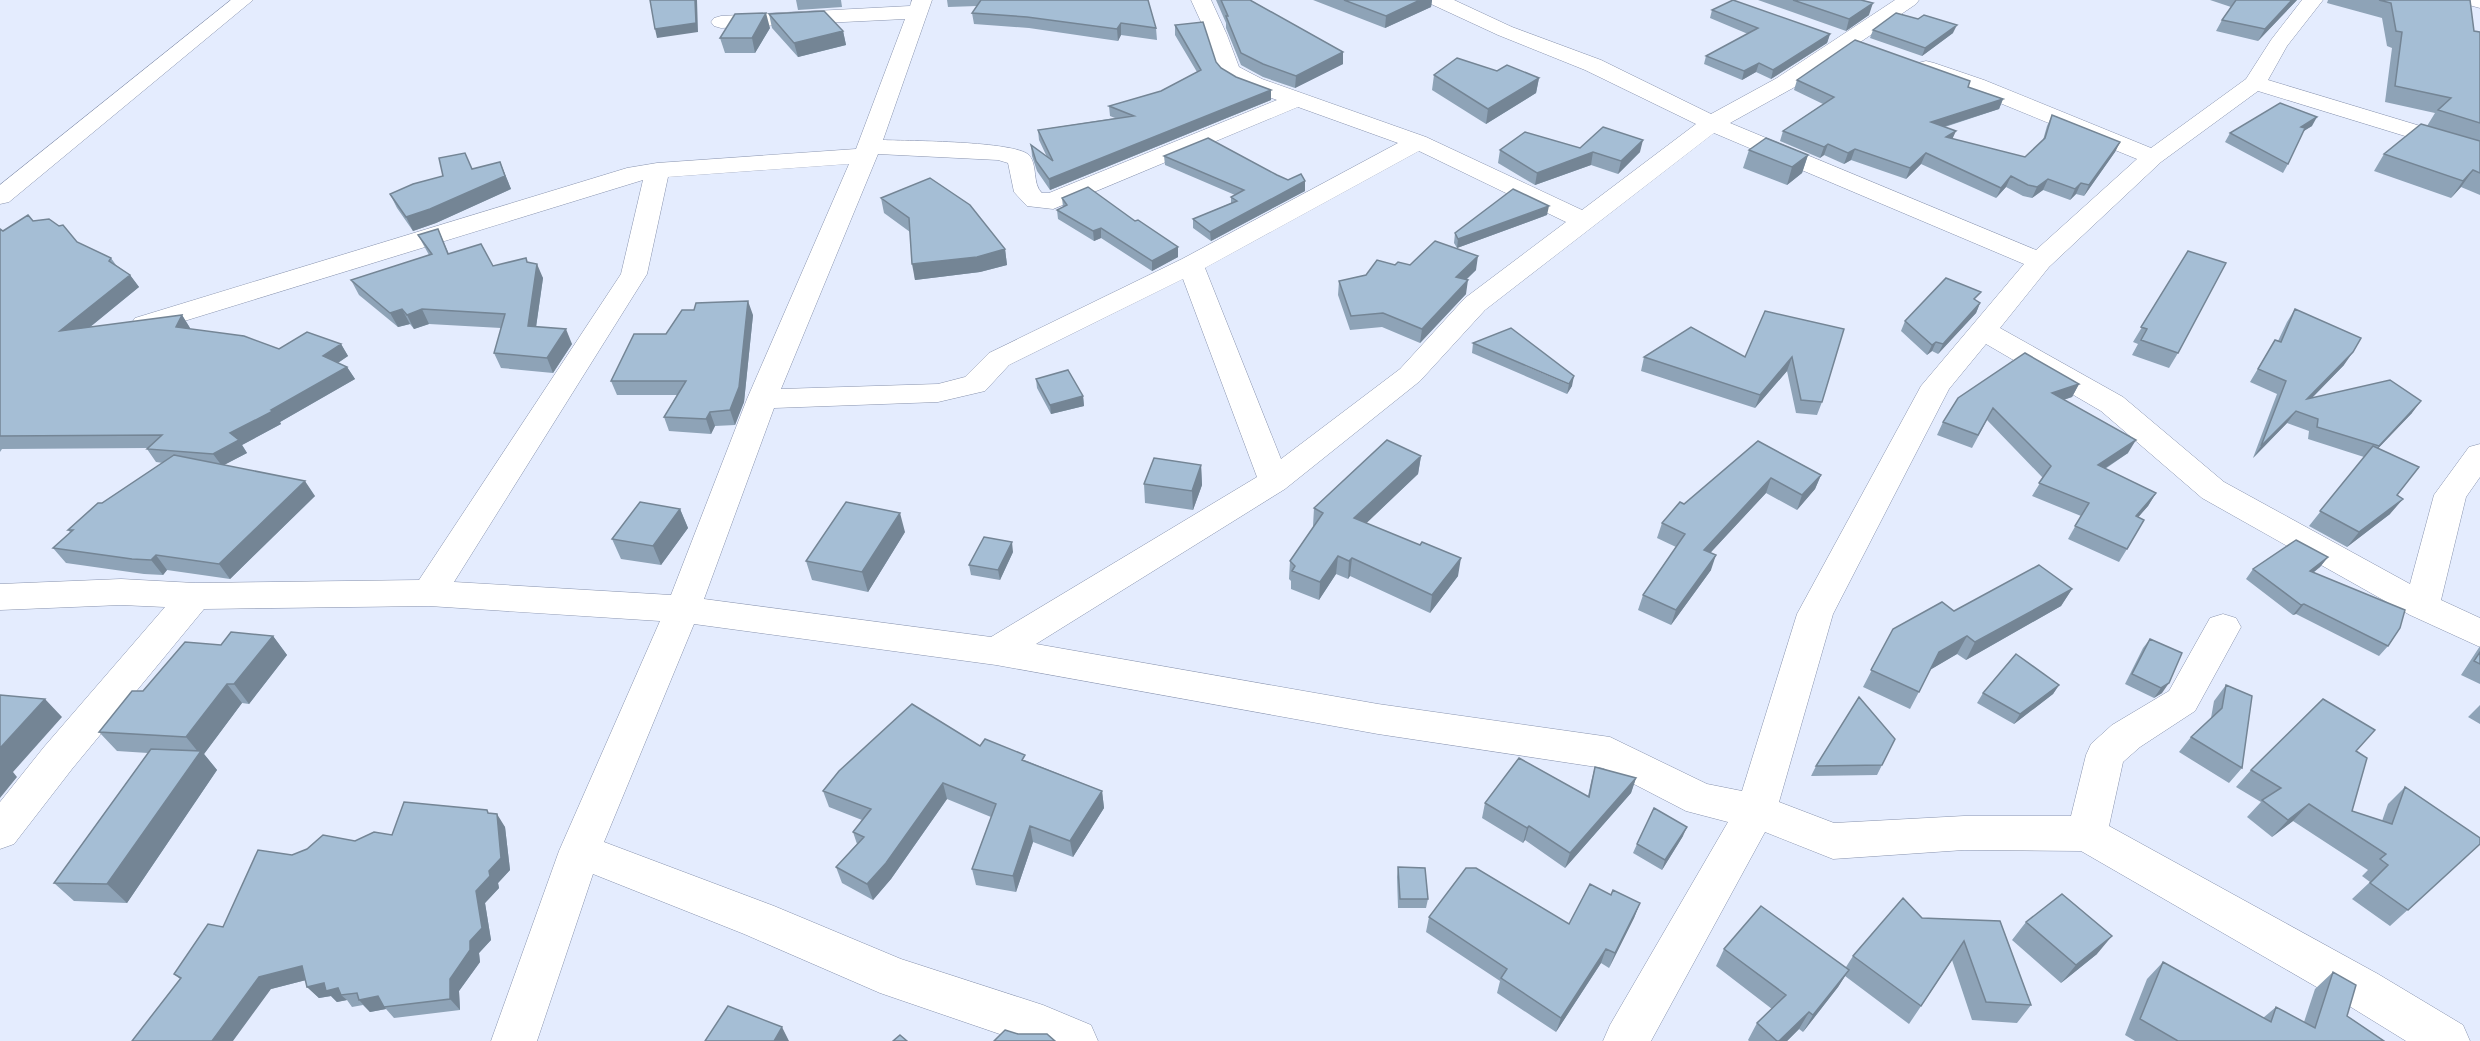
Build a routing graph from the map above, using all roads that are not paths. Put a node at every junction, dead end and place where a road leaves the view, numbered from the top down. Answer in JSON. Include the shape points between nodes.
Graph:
{"nodes":[{"id":1,"x":243,"y":0,"type":"edge"},
{"id":2,"x":1201,"y":0,"type":"edge"},
{"id":3,"x":1438,"y":0,"type":"edge"},
{"id":4,"x":1909,"y":0,"type":"edge"},
{"id":5,"x":2313,"y":0,"type":"edge"},
{"id":6,"x":2472,"y":0,"type":"edge"},
{"id":7,"x":2480,"y":2,"type":"edge"},
{"id":8,"x":920,"y":6,"type":"edge"},
{"id":9,"x":721,"y":22,"type":"dead end"},
{"id":10,"x":1911,"y":63,"type":"edge"},
{"id":11,"x":2255,"y":83,"type":"junction"},
{"id":12,"x":1299,"y":99,"type":"junction"},
{"id":13,"x":1712,"y":123,"type":"junction"},
{"id":14,"x":1418,"y":142,"type":"junction"},
{"id":15,"x":867,"y":151,"type":"junction"},
{"id":16,"x":2480,"y":152,"type":"edge"},
{"id":17,"x":2153,"y":157,"type":"junction"},
{"id":18,"x":657,"y":170,"type":"junction"},
{"id":19,"x":0,"y":196,"type":"edge"},
{"id":20,"x":1584,"y":221,"type":"junction"},
{"id":21,"x":2040,"y":261,"type":"junction"},
{"id":22,"x":1191,"y":265,"type":"junction"},
{"id":23,"x":145,"y":324,"type":"edge"},
{"id":24,"x":1983,"y":330,"type":"junction"},
{"id":25,"x":762,"y":399,"type":"junction"},
{"id":26,"x":2480,"y":454,"type":"edge"},
{"id":27,"x":1274,"y":481,"type":"junction"},
{"id":28,"x":429,"y":593,"type":"junction"},
{"id":29,"x":195,"y":596,"type":"junction"},
{"id":30,"x":0,"y":597,"type":"edge"},
{"id":31,"x":2422,"y":606,"type":"junction"},
{"id":32,"x":683,"y":609,"type":"junction"},
{"id":33,"x":2223,"y":627,"type":"dead end"},
{"id":34,"x":2480,"y":634,"type":"edge"},
{"id":35,"x":996,"y":651,"type":"junction"},
{"id":36,"x":1756,"y":811,"type":"junction"},
{"id":37,"x":0,"y":832,"type":"edge"},
{"id":38,"x":2087,"y":834,"type":"junction"},
{"id":39,"x":580,"y":851,"type":"junction"},
{"id":40,"x":514,"y":1041,"type":"edge"},
{"id":41,"x":1075,"y":1041,"type":"edge"},
{"id":42,"x":1626,"y":1041,"type":"edge"},
{"id":43,"x":2447,"y":1041,"type":"edge"}],
"edges":[{"from":1,"to":19,"type":"street"},
{"from":2,"to":12,"type":"street","via":[[1229,71]]},
{"from":3,"to":13,"type":"street","via":[[1593,65]]},
{"from":4,"to":13,"type":"street","via":[[1785,83]]},
{"from":5,"to":11,"type":"street","via":[[2278,44]]},
{"from":6,"to":7,"type":"street"},
{"from":8,"to":9,"type":"street"},
{"from":8,"to":15,"type":"street"},
{"from":10,"to":17,"type":"street","via":[[1976,85]]},
{"from":11,"to":16,"type":"street"},
{"from":11,"to":17,"type":"street"},
{"from":12,"to":14,"type":"street"},
{"from":12,"to":15,"type":"street","via":[[1053,201],[1036,201],[1026,192],[1019,159],[1001,153]]},
{"from":13,"to":20,"type":"street"},
{"from":13,"to":21,"type":"street"},
{"from":14,"to":20,"type":"street"},
{"from":14,"to":22,"type":"street"},
{"from":15,"to":18,"type":"street"},
{"from":15,"to":25,"type":"street"},
{"from":17,"to":21,"type":"street"},
{"from":18,"to":23,"type":"street"},
{"from":18,"to":28,"type":"street","via":[[634,274]]},
{"from":20,"to":27,"type":"street","via":[[1475,304],[1410,375]]},
{"from":21,"to":24,"type":"street"},
{"from":22,"to":25,"type":"street","via":[[999,358],[975,384],[938,393]]},
{"from":22,"to":27,"type":"street"},
{"from":24,"to":31,"type":"street","via":[[2112,404],[2213,490]]},
{"from":24,"to":36,"type":"street","via":[[1936,386],[1815,614]]},
{"from":25,"to":32,"type":"street"},
{"from":26,"to":31,"type":"street","via":[[2450,495]]},
{"from":27,"to":35,"type":"street"},
{"from":28,"to":29,"type":"street"},
{"from":28,"to":32,"type":"street"},
{"from":29,"to":30,"type":"street","via":[[121,592]]},
{"from":29,"to":37,"type":"street"},
{"from":31,"to":34,"type":"street"},
{"from":32,"to":35,"type":"street"},
{"from":32,"to":39,"type":"street"},
{"from":33,"to":38,"type":"street","via":[[2182,701],[2126,736],[2105,755]]},
{"from":35,"to":36,"type":"street","via":[[1378,718],[1610,753],[1700,799]]},
{"from":36,"to":38,"type":"street","via":[[1833,841],[1964,833]]},
{"from":36,"to":42,"type":"street"},
{"from":38,"to":43,"type":"street"},
{"from":39,"to":40,"type":"street"},
{"from":39,"to":41,"type":"street","via":[[896,978]]}]}
